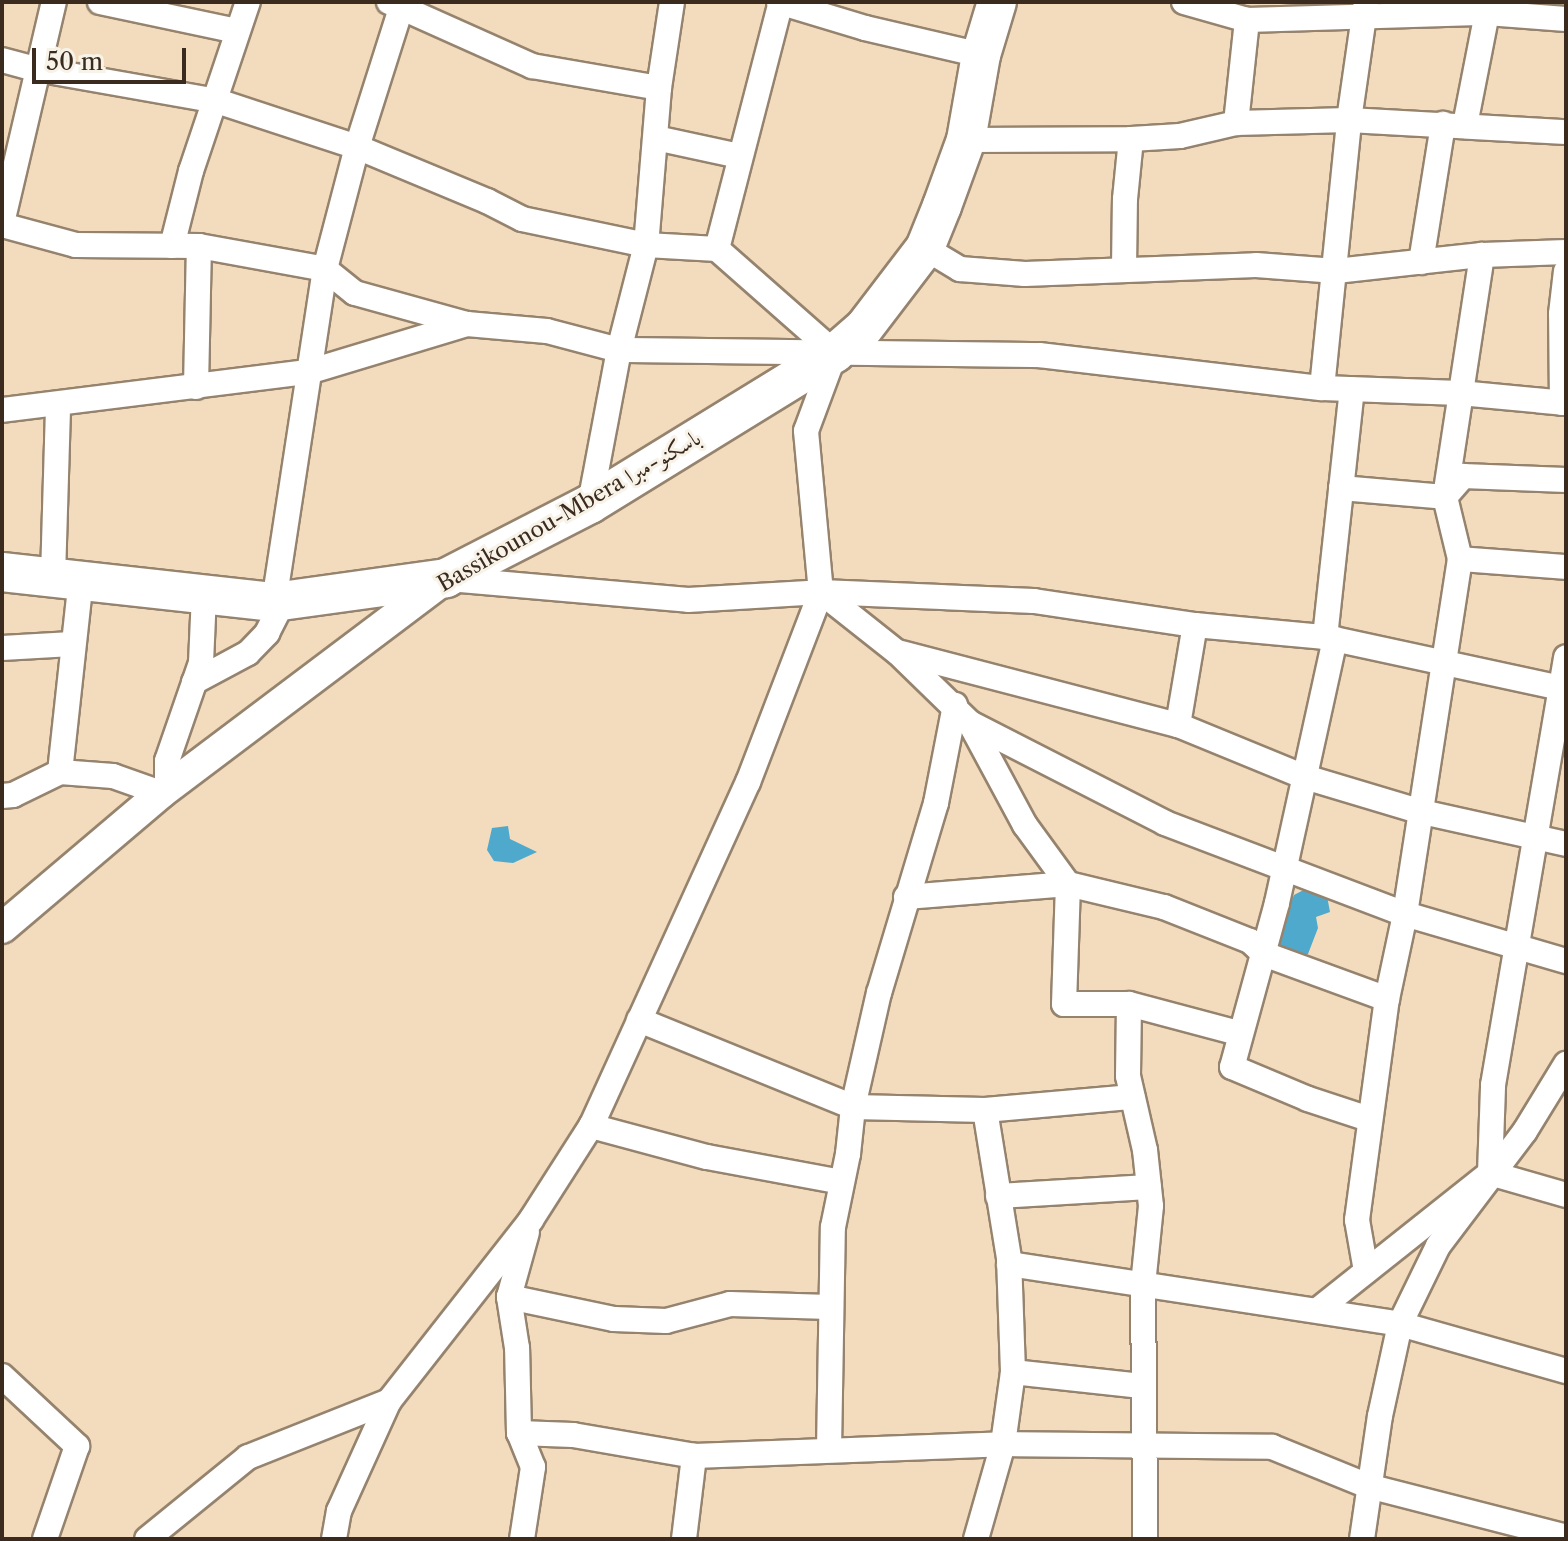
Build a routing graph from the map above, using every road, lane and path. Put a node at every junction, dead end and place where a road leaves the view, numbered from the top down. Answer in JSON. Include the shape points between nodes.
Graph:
{"nodes":[{"id":1,"x":54,"y":2,"type":"edge"},
{"id":2,"x":100,"y":2,"type":"edge"},
{"id":3,"x":248,"y":2,"type":"edge"},
{"id":4,"x":672,"y":2,"type":"edge"},
{"id":5,"x":780,"y":2,"type":"edge"},
{"id":6,"x":997,"y":2,"type":"edge"},
{"id":7,"x":1184,"y":2,"type":"edge"},
{"id":8,"x":398,"y":4,"type":"edge"},
{"id":9,"x":1365,"y":9,"type":"edge"},
{"id":10,"x":1487,"y":13,"type":"junction"},
{"id":11,"x":1566,"y":19,"type":"edge"},
{"id":12,"x":1247,"y":20,"type":"junction"},
{"id":13,"x":237,"y":31,"type":"junction"},
{"id":14,"x":981,"y":55,"type":"junction"},
{"id":15,"x":2,"y":60,"type":"edge"},
{"id":16,"x":36,"y":69,"type":"junction"},
{"id":17,"x":659,"y":88,"type":"junction"},
{"id":18,"x":217,"y":101,"type":"junction"},
{"id":19,"x":1349,"y":120,"type":"junction"},
{"id":20,"x":1236,"y":123,"type":"junction"},
{"id":21,"x":1454,"y":125,"type":"junction"},
{"id":22,"x":1566,"y":132,"type":"edge"},
{"id":23,"x":656,"y":138,"type":"junction"},
{"id":24,"x":1131,"y":139,"type":"junction"},
{"id":25,"x":966,"y":140,"type":"junction"},
{"id":26,"x":357,"y":147,"type":"junction"},
{"id":27,"x":739,"y":156,"type":"junction"},
{"id":28,"x":6,"y":194,"type":"edge"},
{"id":29,"x":2,"y":224,"type":"edge"},
{"id":30,"x":646,"y":245,"type":"junction"},
{"id":31,"x":172,"y":246,"type":"junction"},
{"id":32,"x":199,"y":246,"type":"junction"},
{"id":33,"x":925,"y":248,"type":"junction"},
{"id":34,"x":717,"y":249,"type":"junction"},
{"id":35,"x":1566,"y":252,"type":"edge"},
{"id":36,"x":1482,"y":255,"type":"junction"},
{"id":37,"x":1421,"y":262,"type":"junction"},
{"id":38,"x":1124,"y":268,"type":"junction"},
{"id":39,"x":325,"y":269,"type":"junction"},
{"id":40,"x":1336,"y":271,"type":"junction"},
{"id":41,"x":1566,"y":271,"type":"edge"},
{"id":42,"x":467,"y":324,"type":"junction"},
{"id":43,"x":619,"y":350,"type":"junction"},
{"id":44,"x":835,"y":353,"type":"junction"},
{"id":45,"x":308,"y":372,"type":"junction"},
{"id":46,"x":196,"y":387,"type":"junction"},
{"id":47,"x":1322,"y":388,"type":"junction"},
{"id":48,"x":1352,"y":389,"type":"junction"},
{"id":49,"x":1460,"y":393,"type":"junction"},
{"id":50,"x":1564,"y":403,"type":"edge"},
{"id":51,"x":58,"y":405,"type":"junction"},
{"id":52,"x":2,"y":410,"type":"edge"},
{"id":53,"x":1566,"y":480,"type":"edge"},
{"id":54,"x":1341,"y":488,"type":"junction"},
{"id":55,"x":1445,"y":497,"type":"junction"},
{"id":56,"x":590,"y":504,"type":"junction"},
{"id":57,"x":1460,"y":559,"type":"junction"},
{"id":58,"x":1566,"y":567,"type":"edge"},
{"id":59,"x":2,"y":572,"type":"edge"},
{"id":60,"x":67,"y":578,"type":"junction"},
{"id":61,"x":446,"y":578,"type":"junction"},
{"id":62,"x":821,"y":592,"type":"junction"},
{"id":63,"x":204,"y":593,"type":"junction"},
{"id":64,"x":279,"y":601,"type":"junction"},
{"id":65,"x":1195,"y":625,"type":"junction"},
{"id":66,"x":1330,"y":638,"type":"junction"},
{"id":67,"x":72,"y":644,"type":"junction"},
{"id":68,"x":2,"y":648,"type":"edge"},
{"id":69,"x":898,"y":653,"type":"junction"},
{"id":70,"x":1566,"y":657,"type":"edge"},
{"id":71,"x":1443,"y":659,"type":"junction"},
{"id":72,"x":194,"y":682,"type":"junction"},
{"id":73,"x":1563,"y":688,"type":"edge"},
{"id":74,"x":962,"y":714,"type":"junction"},
{"id":75,"x":1178,"y":725,"type":"junction"},
{"id":76,"x":60,"y":772,"type":"junction"},
{"id":77,"x":1305,"y":777,"type":"junction"},
{"id":78,"x":164,"y":791,"type":"junction"},
{"id":79,"x":2,"y":796,"type":"edge"},
{"id":80,"x":1422,"y":812,"type":"junction"},
{"id":81,"x":1538,"y":835,"type":"junction"},
{"id":82,"x":1566,"y":844,"type":"edge"},
{"id":83,"x":1283,"y":866,"type":"junction"},
{"id":84,"x":1068,"y":884,"type":"junction"},
{"id":85,"x":906,"y":897,"type":"junction"},
{"id":86,"x":1405,"y":914,"type":"junction"},
{"id":87,"x":2,"y":928,"type":"edge"},
{"id":88,"x":1518,"y":945,"type":"junction"},
{"id":89,"x":1264,"y":954,"type":"junction"},
{"id":90,"x":1566,"y":961,"type":"edge"},
{"id":91,"x":1387,"y":999,"type":"junction"},
{"id":92,"x":1129,"y":1004,"type":"junction"},
{"id":93,"x":639,"y":1020,"type":"junction"},
{"id":94,"x":1238,"y":1033,"type":"junction"},
{"id":95,"x":1566,"y":1064,"type":"edge"},
{"id":96,"x":1132,"y":1097,"type":"junction"},
{"id":97,"x":853,"y":1107,"type":"junction"},
{"id":98,"x":985,"y":1110,"type":"junction"},
{"id":99,"x":1369,"y":1119,"type":"junction"},
{"id":100,"x":591,"y":1126,"type":"junction"},
{"id":101,"x":1490,"y":1173,"type":"junction"},
{"id":102,"x":842,"y":1182,"type":"junction"},
{"id":103,"x":1149,"y":1187,"type":"junction"},
{"id":104,"x":1566,"y":1195,"type":"edge"},
{"id":105,"x":998,"y":1196,"type":"junction"},
{"id":106,"x":531,"y":1220,"type":"junction"},
{"id":107,"x":1009,"y":1264,"type":"junction"},
{"id":108,"x":1366,"y":1271,"type":"junction"},
{"id":109,"x":1143,"y":1285,"type":"junction"},
{"id":110,"x":509,"y":1297,"type":"junction"},
{"id":111,"x":830,"y":1307,"type":"junction"},
{"id":112,"x":1319,"y":1309,"type":"junction"},
{"id":113,"x":1400,"y":1324,"type":"junction"},
{"id":114,"x":1566,"y":1371,"type":"edge"},
{"id":115,"x":1013,"y":1372,"type":"junction"},
{"id":116,"x":2,"y":1376,"type":"edge"},
{"id":117,"x":1141,"y":1386,"type":"junction"},
{"id":118,"x":389,"y":1401,"type":"junction"},
{"id":119,"x":519,"y":1433,"type":"junction"},
{"id":120,"x":1003,"y":1444,"type":"junction"},
{"id":121,"x":1145,"y":1448,"type":"junction"},
{"id":122,"x":829,"y":1449,"type":"junction"},
{"id":123,"x":694,"y":1456,"type":"junction"},
{"id":124,"x":1368,"y":1486,"type":"junction"},
{"id":125,"x":1566,"y":1537,"type":"edge"},
{"id":126,"x":45,"y":1539,"type":"edge"},
{"id":127,"x":147,"y":1539,"type":"edge"},
{"id":128,"x":334,"y":1539,"type":"edge"},
{"id":129,"x":522,"y":1539,"type":"edge"},
{"id":130,"x":684,"y":1539,"type":"edge"},
{"id":131,"x":976,"y":1539,"type":"edge"},
{"id":132,"x":1145,"y":1539,"type":"edge"},
{"id":133,"x":1362,"y":1539,"type":"edge"}],
"edges":[{"from":1,"to":16,"type":"street"},
{"from":2,"to":13,"type":"street"},
{"from":3,"to":13,"type":"street"},
{"from":4,"to":17,"type":"street"},
{"from":5,"to":14,"type":"street"},
{"from":5,"to":27,"type":"street"},
{"from":6,"to":14,"type":"main road","name":"Bassikounou-Mbera باسكنو-مبرا"},
{"from":7,"to":12,"type":"street"},
{"from":8,"to":17,"type":"street","via":[[532,66]]},
{"from":8,"to":26,"type":"street"},
{"from":9,"to":10,"type":"street"},
{"from":9,"to":12,"type":"street","via":[[1303,21]]},
{"from":9,"to":19,"type":"street"},
{"from":10,"to":11,"type":"street"},
{"from":10,"to":21,"type":"street"},
{"from":12,"to":20,"type":"street"},
{"from":13,"to":18,"type":"street"},
{"from":14,"to":25,"type":"main road","name":"Bassikounou-Mbera باسكنو-مبرا"},
{"from":15,"to":16,"type":"street"},
{"from":16,"to":18,"type":"street"},
{"from":16,"to":28,"type":"street"},
{"from":17,"to":23,"type":"street"},
{"from":18,"to":26,"type":"street"},
{"from":18,"to":31,"type":"street","via":[[191,171]]},
{"from":19,"to":20,"type":"street"},
{"from":19,"to":21,"type":"street"},
{"from":19,"to":40,"type":"street"},
{"from":20,"to":24,"type":"street","via":[[1180,136]]},
{"from":21,"to":22,"type":"street"},
{"from":21,"to":37,"type":"street"},
{"from":23,"to":27,"type":"street"},
{"from":23,"to":30,"type":"street"},
{"from":24,"to":25,"type":"street"},
{"from":24,"to":38,"type":"street"},
{"from":25,"to":33,"type":"main road","name":"Bassikounou-Mbera باسكنو-مبرا"},
{"from":26,"to":30,"type":"street","via":[[522,219]]},
{"from":26,"to":39,"type":"street"},
{"from":27,"to":34,"type":"street"},
{"from":28,"to":29,"type":"street"},
{"from":29,"to":31,"type":"street","via":[[76,245]]},
{"from":30,"to":34,"type":"street"},
{"from":30,"to":43,"type":"street"},
{"from":31,"to":32,"type":"street"},
{"from":32,"to":39,"type":"street"},
{"from":32,"to":46,"type":"street"},
{"from":33,"to":38,"type":"street","via":[[960,269],[1025,274]]},
{"from":33,"to":44,"type":"main road","name":"Bassikounou-Mbera باسكنو-مبرا","via":[[864,328]]},
{"from":34,"to":44,"type":"street"},
{"from":35,"to":36,"type":"street"},
{"from":36,"to":37,"type":"street"},
{"from":36,"to":49,"type":"street"},
{"from":37,"to":40,"type":"street"},
{"from":38,"to":40,"type":"street","via":[[1256,265]]},
{"from":39,"to":42,"type":"street","via":[[355,293]]},
{"from":39,"to":45,"type":"street"},
{"from":40,"to":47,"type":"street"},
{"from":41,"to":50,"type":"street","via":[[1561,314]]},
{"from":42,"to":43,"type":"street","via":[[547,331]]},
{"from":42,"to":45,"type":"street"},
{"from":43,"to":44,"type":"street"},
{"from":43,"to":56,"type":"street"},
{"from":44,"to":47,"type":"street","via":[[1039,355]]},
{"from":44,"to":56,"type":"main road","name":"Bassikounou-Mbera باسكنو-مبرا"},
{"from":44,"to":62,"type":"street","via":[[806,431]]},
{"from":45,"to":46,"type":"street"},
{"from":45,"to":64,"type":"street"},
{"from":46,"to":51,"type":"street"},
{"from":47,"to":48,"type":"street"},
{"from":48,"to":49,"type":"street"},
{"from":48,"to":54,"type":"street"},
{"from":49,"to":50,"type":"street"},
{"from":49,"to":55,"type":"street"},
{"from":51,"to":52,"type":"street"},
{"from":51,"to":60,"type":"street"},
{"from":53,"to":55,"type":"street","via":[[1463,476]]},
{"from":54,"to":55,"type":"street"},
{"from":54,"to":66,"type":"street"},
{"from":55,"to":57,"type":"street"},
{"from":56,"to":61,"type":"main road","name":"Bassikounou-Mbera باسكنو-مبرا"},
{"from":57,"to":58,"type":"street"},
{"from":57,"to":71,"type":"street"},
{"from":59,"to":60,"type":"main road"},
{"from":60,"to":63,"type":"main road"},
{"from":60,"to":67,"type":"street"},
{"from":61,"to":62,"type":"street","via":[[688,600]]},
{"from":61,"to":64,"type":"main road"},
{"from":61,"to":78,"type":"street","name":"Bassikounou-Mbera باسكنو-مبرا"},
{"from":62,"to":65,"type":"street","via":[[1034,601]]},
{"from":62,"to":69,"type":"street"},
{"from":62,"to":93,"type":"street","via":[[748,782]]},
{"from":63,"to":64,"type":"main road"},
{"from":63,"to":72,"type":"street","via":[[201,663]]},
{"from":64,"to":72,"type":"street","via":[[267,633],[248,653]]},
{"from":65,"to":66,"type":"street"},
{"from":65,"to":75,"type":"street"},
{"from":66,"to":71,"type":"street"},
{"from":66,"to":77,"type":"street"},
{"from":67,"to":68,"type":"street"},
{"from":67,"to":76,"type":"street"},
{"from":69,"to":74,"type":"street"},
{"from":69,"to":75,"type":"street"},
{"from":70,"to":73,"type":"street"},
{"from":71,"to":73,"type":"street"},
{"from":71,"to":80,"type":"street"},
{"from":72,"to":78,"type":"street","via":[[167,761]]},
{"from":73,"to":81,"type":"street"},
{"from":74,"to":83,"type":"street","via":[[1165,823]]},
{"from":74,"to":84,"type":"street","via":[[1025,825]]},
{"from":74,"to":85,"type":"street"},
{"from":75,"to":77,"type":"street"},
{"from":76,"to":78,"type":"street","via":[[113,776]]},
{"from":76,"to":79,"type":"street"},
{"from":77,"to":80,"type":"street"},
{"from":77,"to":83,"type":"street"},
{"from":78,"to":87,"type":"street","name":"Bassikounou-Mbera باسكنو-مبرا"},
{"from":80,"to":81,"type":"street"},
{"from":80,"to":86,"type":"street"},
{"from":81,"to":82,"type":"street"},
{"from":81,"to":88,"type":"street"},
{"from":83,"to":86,"type":"street"},
{"from":83,"to":89,"type":"street"},
{"from":84,"to":85,"type":"street"},
{"from":84,"to":89,"type":"street","via":[[1164,907],[1250,941]]},
{"from":84,"to":92,"type":"street","via":[[1064,1004]]},
{"from":85,"to":97,"type":"street"},
{"from":86,"to":88,"type":"street"},
{"from":86,"to":91,"type":"street"},
{"from":88,"to":90,"type":"street"},
{"from":88,"to":101,"type":"street","via":[[1493,1085]]},
{"from":89,"to":91,"type":"street"},
{"from":89,"to":94,"type":"street"},
{"from":91,"to":99,"type":"street"},
{"from":92,"to":94,"type":"street"},
{"from":92,"to":96,"type":"street"},
{"from":93,"to":97,"type":"street"},
{"from":93,"to":100,"type":"street"},
{"from":94,"to":99,"type":"street","via":[[1232,1067]]},
{"from":95,"to":101,"type":"street","via":[[1525,1131]]},
{"from":96,"to":98,"type":"street"},
{"from":96,"to":103,"type":"street"},
{"from":97,"to":98,"type":"street"},
{"from":97,"to":102,"type":"street"},
{"from":98,"to":105,"type":"street"},
{"from":99,"to":108,"type":"street","via":[[1357,1220]]},
{"from":100,"to":102,"type":"street","via":[[707,1157]]},
{"from":100,"to":106,"type":"street"},
{"from":101,"to":104,"type":"street"},
{"from":101,"to":108,"type":"street"},
{"from":101,"to":113,"type":"street","via":[[1438,1246]]},
{"from":102,"to":111,"type":"street","via":[[833,1227]]},
{"from":103,"to":105,"type":"street"},
{"from":103,"to":109,"type":"street"},
{"from":105,"to":107,"type":"street"},
{"from":106,"to":110,"type":"street"},
{"from":106,"to":118,"type":"street"},
{"from":107,"to":109,"type":"street"},
{"from":107,"to":115,"type":"street"},
{"from":108,"to":112,"type":"street"},
{"from":109,"to":112,"type":"street"},
{"from":109,"to":117,"type":"street"},
{"from":110,"to":111,"type":"street","via":[[614,1319],[666,1321],[730,1304]]},
{"from":110,"to":119,"type":"street","via":[[517,1348]]},
{"from":111,"to":122,"type":"street"},
{"from":112,"to":113,"type":"street"},
{"from":113,"to":114,"type":"street"},
{"from":113,"to":124,"type":"street"},
{"from":115,"to":117,"type":"street"},
{"from":115,"to":120,"type":"street"},
{"from":116,"to":126,"type":"street","via":[[77,1446]]},
{"from":117,"to":121,"type":"street"},
{"from":118,"to":127,"type":"street","via":[[248,1457]]},
{"from":118,"to":128,"type":"street","via":[[339,1511]]},
{"from":119,"to":123,"type":"street","via":[[573,1435]]},
{"from":119,"to":129,"type":"street","via":[[533,1467]]},
{"from":120,"to":121,"type":"street"},
{"from":120,"to":122,"type":"street"},
{"from":120,"to":131,"type":"street"},
{"from":121,"to":124,"type":"street","via":[[1272,1447]]},
{"from":121,"to":132,"type":"street"},
{"from":122,"to":123,"type":"street"},
{"from":123,"to":130,"type":"street"},
{"from":124,"to":125,"type":"street"},
{"from":124,"to":133,"type":"street"}]}
